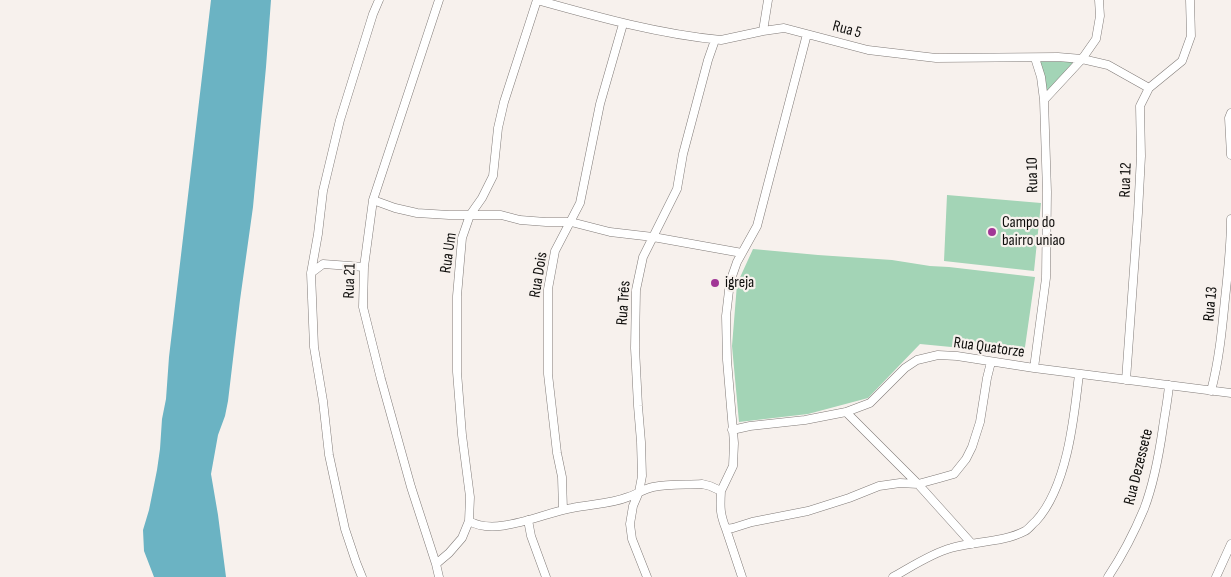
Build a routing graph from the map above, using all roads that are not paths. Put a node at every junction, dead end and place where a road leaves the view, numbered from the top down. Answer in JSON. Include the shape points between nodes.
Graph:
{"nodes":[{"id":1,"x":379,"y":0,"type":"edge"},
{"id":2,"x":439,"y":0,"type":"edge"},
{"id":3,"x":537,"y":0,"type":"edge"},
{"id":4,"x":768,"y":0,"type":"edge"},
{"id":5,"x":1099,"y":0,"type":"edge"},
{"id":6,"x":1190,"y":0,"type":"edge"},
{"id":7,"x":623,"y":24,"type":"junction"},
{"id":8,"x":763,"y":31,"type":"junction"},
{"id":9,"x":807,"y":34,"type":"junction"},
{"id":10,"x":715,"y":40,"type":"junction"},
{"id":11,"x":1035,"y":58,"type":"junction"},
{"id":12,"x":1082,"y":59,"type":"junction"},
{"id":13,"x":1149,"y":88,"type":"junction"},
{"id":14,"x":1044,"y":100,"type":"junction"},
{"id":15,"x":1231,"y":113,"type":"edge"},
{"id":16,"x":1231,"y":156,"type":"edge"},
{"id":17,"x":372,"y":200,"type":"junction"},
{"id":18,"x":470,"y":215,"type":"junction"},
{"id":19,"x":1231,"y":219,"type":"edge"},
{"id":20,"x":571,"y":222,"type":"junction"},
{"id":21,"x":653,"y":237,"type":"junction"},
{"id":22,"x":742,"y":253,"type":"junction"},
{"id":23,"x":364,"y":267,"type":"junction"},
{"id":24,"x":311,"y":273,"type":"junction"},
{"id":25,"x":991,"y":362,"type":"junction"},
{"id":26,"x":1034,"y":368,"type":"junction"},
{"id":27,"x":1079,"y":374,"type":"junction"},
{"id":28,"x":1126,"y":380,"type":"junction"},
{"id":29,"x":1169,"y":385,"type":"junction"},
{"id":30,"x":1211,"y":390,"type":"junction"},
{"id":31,"x":1231,"y":393,"type":"edge"},
{"id":32,"x":846,"y":412,"type":"junction"},
{"id":33,"x":732,"y":430,"type":"junction"},
{"id":34,"x":918,"y":484,"type":"junction"},
{"id":35,"x":721,"y":491,"type":"junction"},
{"id":36,"x":639,"y":492,"type":"junction"},
{"id":37,"x":563,"y":510,"type":"junction"},
{"id":38,"x":528,"y":520,"type":"junction"},
{"id":39,"x":469,"y":521,"type":"junction"},
{"id":40,"x":726,"y":529,"type":"junction"},
{"id":41,"x":972,"y":544,"type":"junction"},
{"id":42,"x":1231,"y":544,"type":"edge"},
{"id":43,"x":436,"y":564,"type":"junction"},
{"id":44,"x":362,"y":577,"type":"edge"},
{"id":45,"x":440,"y":577,"type":"edge"},
{"id":46,"x":546,"y":577,"type":"edge"},
{"id":47,"x":647,"y":577,"type":"edge"},
{"id":48,"x":742,"y":577,"type":"edge"},
{"id":49,"x":893,"y":577,"type":"edge"},
{"id":50,"x":1108,"y":577,"type":"edge"},
{"id":51,"x":1216,"y":577,"type":"edge"}],
"edges":[{"from":1,"to":24,"type":"street","via":[[340,120]]},
{"from":2,"to":17,"type":"street","name":"Rua 21"},
{"from":3,"to":7,"type":"street","name":"Rua 5"},
{"from":3,"to":18,"type":"street","name":"Rua Um","via":[[504,102],[492,176]]},
{"from":4,"to":8,"type":"street"},
{"from":5,"to":12,"type":"street","via":[[1096,40]]},
{"from":6,"to":13,"type":"street","name":"Rua 12","via":[[1191,36],[1182,61]]},
{"from":7,"to":10,"type":"street","name":"Rua 5"},
{"from":7,"to":20,"type":"street","name":"Rua Dois","via":[[600,104],[580,203]]},
{"from":8,"to":9,"type":"street","name":"Rua 5","via":[[784,28]]},
{"from":8,"to":10,"type":"street","name":"Rua 5"},
{"from":9,"to":11,"type":"street","name":"Rua 5","via":[[868,50],[936,58]]},
{"from":9,"to":22,"type":"street","via":[[757,226]]},
{"from":10,"to":21,"type":"street","name":"Rua Três","via":[[683,154],[677,189]]},
{"from":11,"to":12,"type":"street","name":"Rua 5"},
{"from":11,"to":14,"type":"street","name":"Rua 10"},
{"from":12,"to":13,"type":"street","name":"Rua 5","via":[[1108,66]]},
{"from":12,"to":14,"type":"street"},
{"from":13,"to":28,"type":"street","name":"Rua 12","via":[[1140,106],[1139,204]]},
{"from":14,"to":26,"type":"street","name":"Rua 10","via":[[1046,278]]},
{"from":15,"to":16,"type":"street"},
{"from":17,"to":18,"type":"street","via":[[417,213]]},
{"from":17,"to":23,"type":"street","name":"Rua 21"},
{"from":18,"to":20,"type":"street"},
{"from":18,"to":39,"type":"street","name":"Rua Um","via":[[462,238],[457,296],[457,372],[470,497]]},
{"from":19,"to":30,"type":"street","name":"Rua 13","via":[[1217,370]]},
{"from":20,"to":21,"type":"street","via":[[610,232]]},
{"from":20,"to":37,"type":"street","name":"Rua Dois","via":[[555,250],[548,289],[548,374],[562,477]]},
{"from":21,"to":22,"type":"street"},
{"from":21,"to":36,"type":"street","name":"Rua Três","via":[[642,257],[636,290],[635,348],[642,476]]},
{"from":22,"to":33,"type":"street","via":[[730,282],[726,316]]},
{"from":23,"to":24,"type":"street","via":[[323,264]]},
{"from":23,"to":43,"type":"street","name":"Rua 21","via":[[363,307]]},
{"from":24,"to":44,"type":"street","via":[[314,347],[329,455],[345,528]]},
{"from":25,"to":26,"type":"street","name":"Rua Quatorze"},
{"from":25,"to":32,"type":"street","name":"Rua Quatorze","via":[[938,355],[917,360],[870,403]]},
{"from":25,"to":34,"type":"street","via":[[980,422],[966,459],[954,474]]},
{"from":26,"to":27,"type":"street","name":"Rua Quatorze"},
{"from":27,"to":28,"type":"street","name":"Rua Quatorze"},
{"from":27,"to":41,"type":"street","via":[[1068,448],[1057,484],[1043,512],[1026,531]]},
{"from":28,"to":29,"type":"street","name":"Rua Quatorze"},
{"from":29,"to":30,"type":"street","name":"Rua Quatorze"},
{"from":29,"to":50,"type":"street","name":"Rua Dezessete","via":[[1160,448],[1144,509]]},
{"from":30,"to":31,"type":"street","name":"Rua Quatorze"},
{"from":32,"to":33,"type":"street","name":"Rua Quatorze"},
{"from":32,"to":34,"type":"street"},
{"from":33,"to":35,"type":"street","via":[[733,466]]},
{"from":34,"to":40,"type":"street","via":[[879,486],[808,511]]},
{"from":34,"to":41,"type":"street"},
{"from":35,"to":36,"type":"street","via":[[702,484],[653,487]]},
{"from":35,"to":40,"type":"street","via":[[721,516]]},
{"from":36,"to":37,"type":"street","via":[[628,498]]},
{"from":36,"to":47,"type":"street","name":"Rua Três","via":[[630,524],[632,539]]},
{"from":37,"to":38,"type":"street"},
{"from":38,"to":39,"type":"street","via":[[493,527]]},
{"from":38,"to":46,"type":"street"},
{"from":39,"to":43,"type":"street","via":[[462,538]]},
{"from":40,"to":48,"type":"street"},
{"from":41,"to":49,"type":"street","via":[[939,552]]},
{"from":42,"to":51,"type":"street"},
{"from":43,"to":45,"type":"street","name":"Rua 21"}]}
